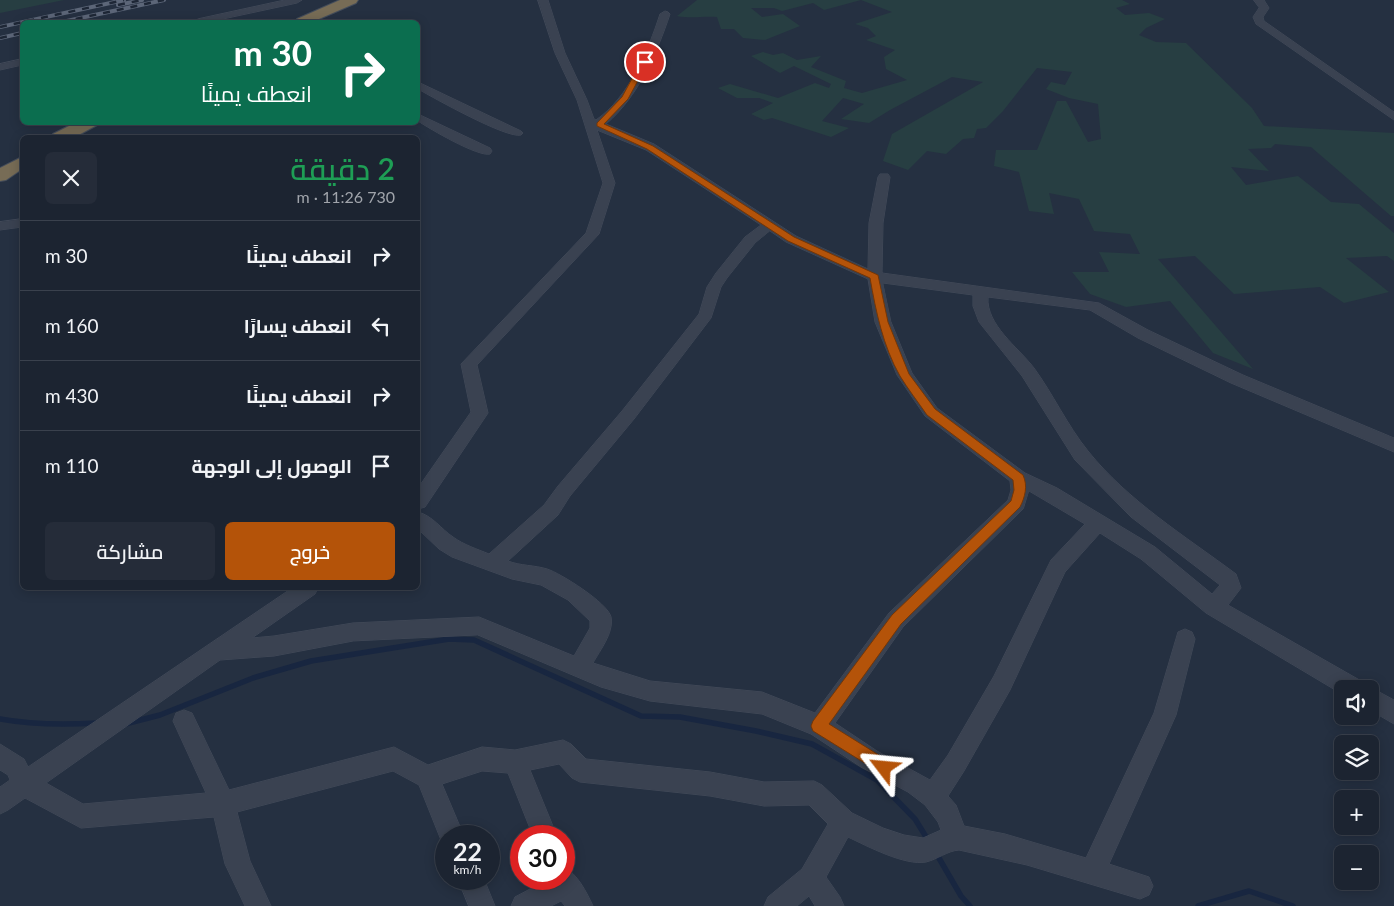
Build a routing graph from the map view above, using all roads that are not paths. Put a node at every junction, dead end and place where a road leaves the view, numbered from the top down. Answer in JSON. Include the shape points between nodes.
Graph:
{"nodes":[{"id":1,"x":297,"y":0,"type":"edge"},
{"id":2,"x":351,"y":0,"type":"edge"},
{"id":3,"x":359,"y":0,"type":"edge"},
{"id":4,"x":542,"y":0,"type":"edge"},
{"id":5,"x":1259,"y":0,"type":"edge"},
{"id":6,"x":665,"y":14,"type":"dead end"},
{"id":7,"x":207,"y":20,"type":"edge"},
{"id":8,"x":306,"y":20,"type":"edge"},
{"id":9,"x":316,"y":20,"type":"edge"},
{"id":10,"x":20,"y":62,"type":"edge"},
{"id":11,"x":0,"y":67,"type":"edge"},
{"id":12,"x":420,"y":86,"type":"edge"},
{"id":13,"x":420,"y":117,"type":"edge"},
{"id":14,"x":1394,"y":117,"type":"edge"},
{"id":15,"x":85,"y":125,"type":"edge"},
{"id":16,"x":94,"y":125,"type":"edge"},
{"id":17,"x":593,"y":125,"type":"junction"},
{"id":18,"x":517,"y":133,"type":"dead end"},
{"id":19,"x":65,"y":135,"type":"edge"},
{"id":20,"x":76,"y":135,"type":"edge"},
{"id":21,"x":486,"y":151,"type":"dead end"},
{"id":22,"x":20,"y":158,"type":"edge"},
{"id":23,"x":20,"y":163,"type":"edge"},
{"id":24,"x":0,"y":169,"type":"edge"},
{"id":25,"x":0,"y":176,"type":"edge"},
{"id":26,"x":884,"y":177,"type":"dead end"},
{"id":27,"x":20,"y":223,"type":"edge"},
{"id":28,"x":769,"y":224,"type":"junction"},
{"id":29,"x":0,"y":226,"type":"edge"},
{"id":30,"x":874,"y":277,"type":"junction"},
{"id":31,"x":981,"y":291,"type":"junction"},
{"id":32,"x":1394,"y":445,"type":"edge"},
{"id":33,"x":1019,"y":478,"type":"junction"},
{"id":34,"x":420,"y":499,"type":"edge"},
{"id":35,"x":420,"y":521,"type":"edge"},
{"id":36,"x":1099,"y":522,"type":"junction"},
{"id":37,"x":493,"y":563,"type":"junction"},
{"id":38,"x":305,"y":590,"type":"edge"},
{"id":39,"x":1213,"y":607,"type":"junction"},
{"id":40,"x":1185,"y":639,"type":"dead end"},
{"id":41,"x":215,"y":651,"type":"junction"},
{"id":42,"x":579,"y":668,"type":"junction"},
{"id":43,"x":1339,"y":680,"type":"edge"},
{"id":44,"x":1379,"y":704,"type":"edge"},
{"id":45,"x":1394,"y":714,"type":"edge"},
{"id":46,"x":184,"y":721,"type":"dead end"},
{"id":47,"x":819,"y":726,"type":"junction"},
{"id":48,"x":0,"y":756,"type":"edge"},
{"id":49,"x":515,"y":762,"type":"junction"},
{"id":50,"x":427,"y":777,"type":"junction"},
{"id":51,"x":24,"y":784,"type":"junction"},
{"id":52,"x":933,"y":797,"type":"junction"},
{"id":53,"x":0,"y":802,"type":"edge"},
{"id":54,"x":223,"y":804,"type":"junction"},
{"id":55,"x":844,"y":822,"type":"junction"},
{"id":56,"x":447,"y":825,"type":"edge"},
{"id":57,"x":541,"y":825,"type":"edge"},
{"id":58,"x":941,"y":843,"type":"junction"},
{"id":59,"x":1092,"y":874,"type":"junction"},
{"id":60,"x":811,"y":878,"type":"junction"},
{"id":61,"x":1140,"y":886,"type":"dead end"},
{"id":62,"x":475,"y":890,"type":"edge"},
{"id":63,"x":550,"y":890,"type":"edge"},
{"id":64,"x":569,"y":890,"type":"edge"},
{"id":65,"x":258,"y":906,"type":"edge"},
{"id":66,"x":482,"y":906,"type":"edge"},
{"id":67,"x":524,"y":906,"type":"edge"},
{"id":68,"x":580,"y":906,"type":"edge"},
{"id":69,"x":778,"y":906,"type":"edge"},
{"id":70,"x":830,"y":906,"type":"edge"}],
"edges":[{"from":1,"to":7,"type":"street"},
{"from":2,"to":8,"type":"highway"},
{"from":3,"to":9,"type":"highway"},
{"from":4,"to":17,"type":"street","via":[[560,53]]},
{"from":5,"to":14,"type":"street","via":[[1264,8],[1258,16],[1259,22]]},
{"from":6,"to":17,"type":"street","via":[[660,32],[626,98]]},
{"from":10,"to":11,"type":"street"},
{"from":12,"to":18,"type":"street"},
{"from":13,"to":21,"type":"street"},
{"from":15,"to":19,"type":"highway"},
{"from":16,"to":20,"type":"highway"},
{"from":17,"to":28,"type":"street","via":[[650,148]]},
{"from":17,"to":34,"type":"street","via":[[609,183],[592,234],[470,364],[480,413]]},
{"from":22,"to":24,"type":"highway"},
{"from":23,"to":25,"type":"highway"},
{"from":26,"to":30,"type":"street","via":[[876,223]]},
{"from":27,"to":29,"type":"street"},
{"from":28,"to":30,"type":"street","via":[[791,239]]},
{"from":28,"to":37,"type":"street","via":[[750,240],[721,276],[714,286],[706,315],[551,510]]},
{"from":30,"to":31,"type":"street"},
{"from":30,"to":33,"type":"street","via":[[883,322],[905,375],[931,412]]},
{"from":31,"to":32,"type":"street","via":[[1094,306],[1143,334],[1238,379]]},
{"from":31,"to":39,"type":"street","via":[[980,306],[988,322],[1028,372],[1081,455],[1138,512],[1229,580],[1231,588]]},
{"from":33,"to":36,"type":"street"},
{"from":33,"to":47,"type":"street","via":[[1016,504],[896,620]]},
{"from":35,"to":37,"type":"street","via":[[459,551]]},
{"from":36,"to":39,"type":"street","via":[[1148,553]]},
{"from":36,"to":52,"type":"street","via":[[1058,566],[1002,683]]},
{"from":37,"to":42,"type":"street","via":[[512,571],[545,577],[575,594],[600,617],[600,630]]},
{"from":38,"to":41,"type":"street"},
{"from":39,"to":43,"type":"street"},
{"from":40,"to":59,"type":"street","via":[[1165,715]]},
{"from":41,"to":42,"type":"street","via":[[274,646],[353,632],[479,626]]},
{"from":41,"to":51,"type":"street"},
{"from":42,"to":47,"type":"street","via":[[650,691],[762,703]]},
{"from":44,"to":45,"type":"street"},
{"from":46,"to":54,"type":"street"},
{"from":47,"to":52,"type":"street"},
{"from":48,"to":51,"type":"street","via":[[16,767]]},
{"from":49,"to":50,"type":"street","via":[[482,760]]},
{"from":49,"to":55,"type":"street","via":[[563,752],[580,770],[710,784],[764,794],[814,793]]},
{"from":49,"to":57,"type":"street"},
{"from":50,"to":54,"type":"street","via":[[394,759]]},
{"from":50,"to":56,"type":"street"},
{"from":51,"to":53,"type":"street"},
{"from":51,"to":54,"type":"street","via":[[81,816]]},
{"from":52,"to":58,"type":"street","via":[[947,814]]},
{"from":54,"to":65,"type":"street","via":[[238,864]]},
{"from":55,"to":58,"type":"street","via":[[892,844]]},
{"from":55,"to":60,"type":"street"},
{"from":58,"to":59,"type":"street","via":[[1004,846]]},
{"from":59,"to":61,"type":"street"},
{"from":60,"to":69,"type":"street"},
{"from":60,"to":70,"type":"street"},
{"from":62,"to":66,"type":"street"},
{"from":63,"to":67,"type":"street"},
{"from":64,"to":68,"type":"street"}]}
